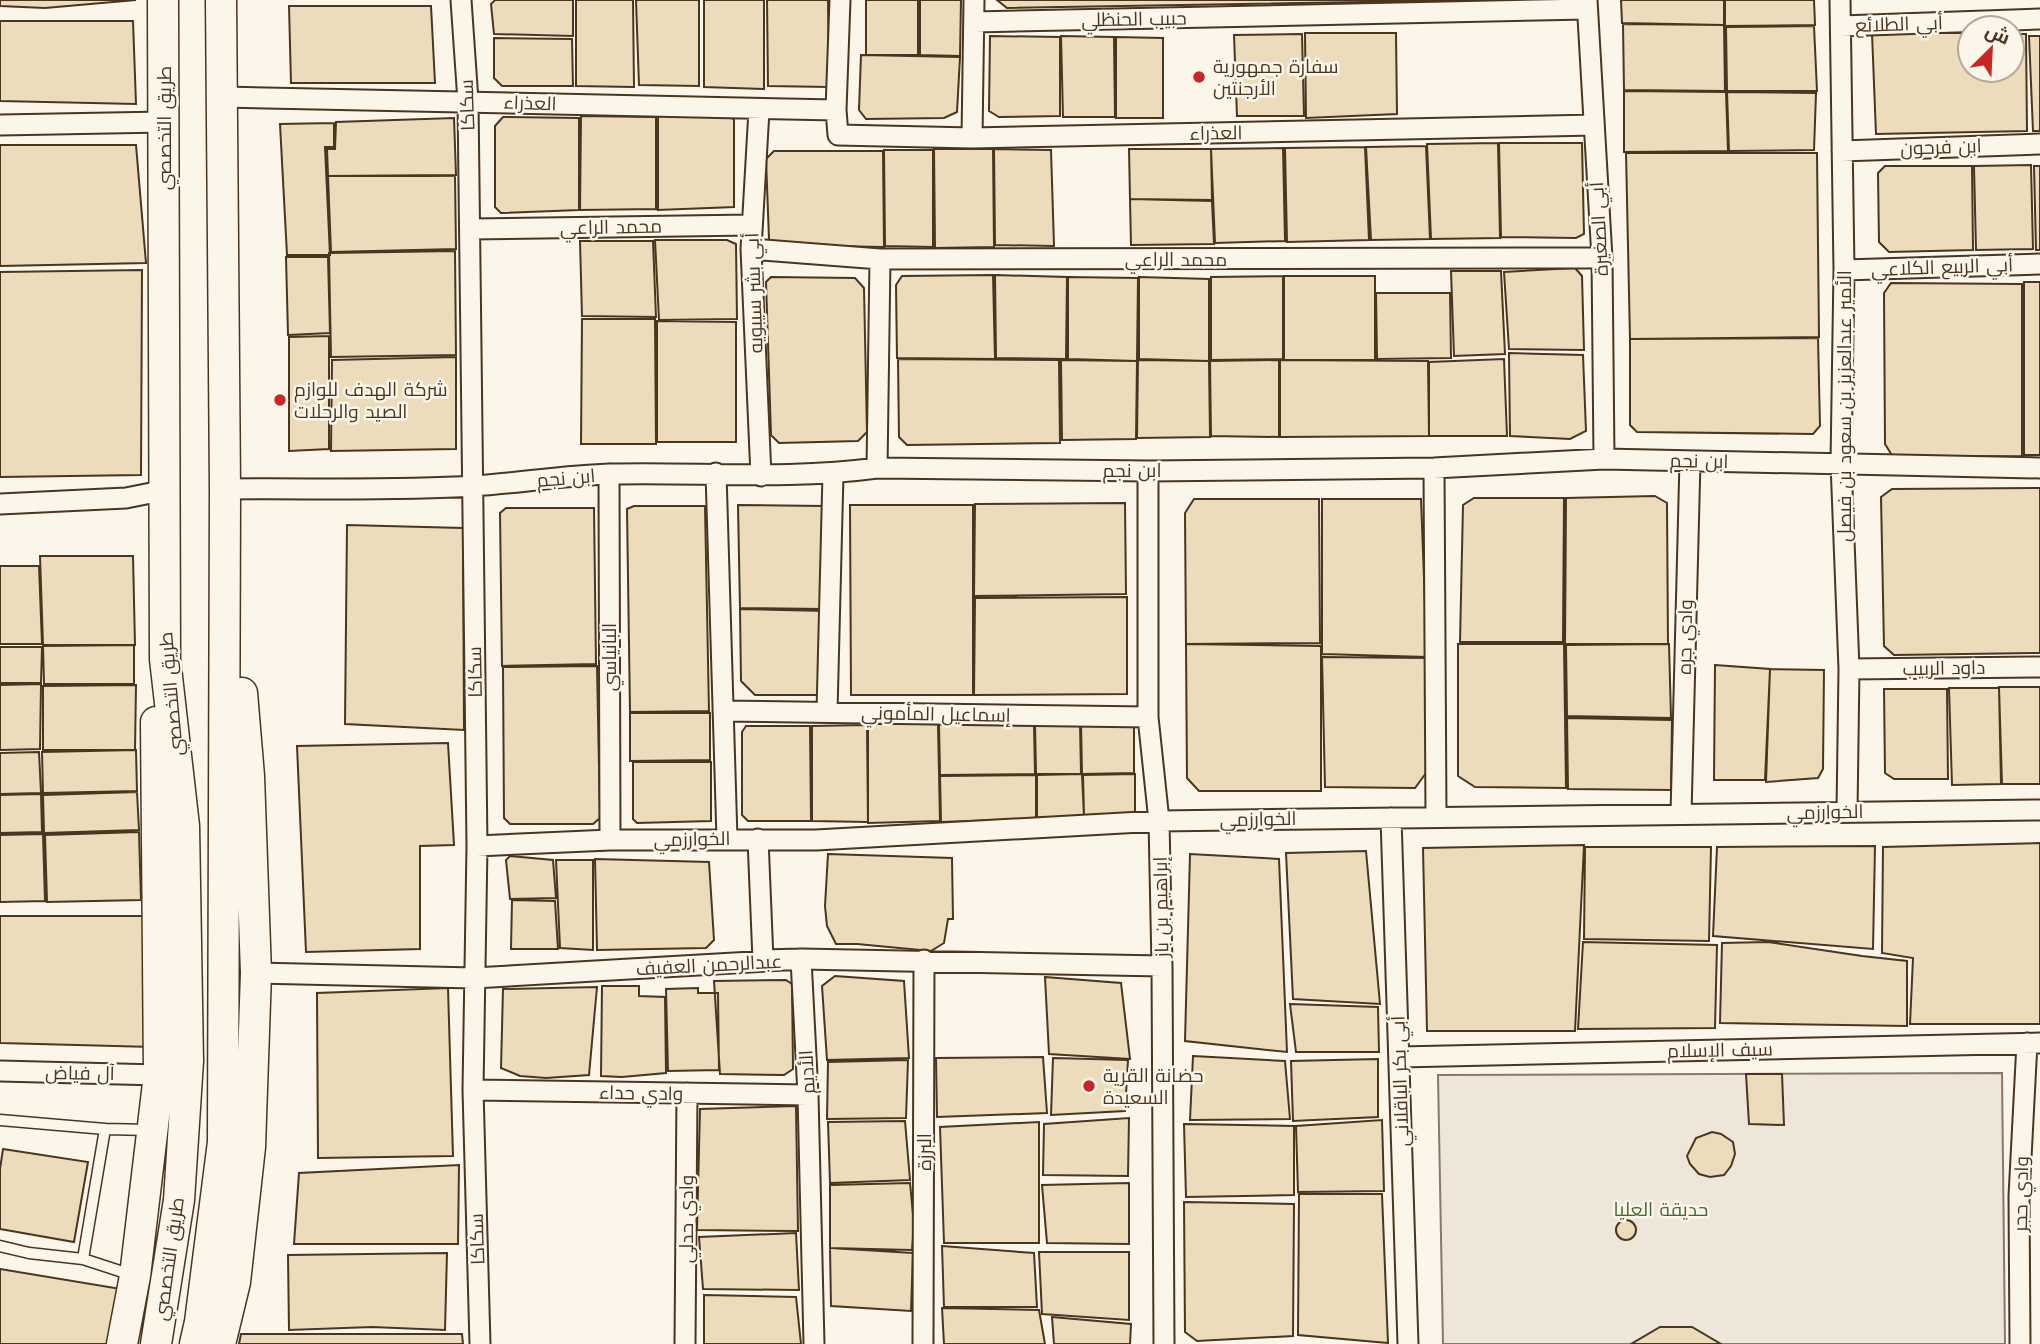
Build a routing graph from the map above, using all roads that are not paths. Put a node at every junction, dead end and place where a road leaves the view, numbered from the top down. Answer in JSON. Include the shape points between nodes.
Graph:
{"nodes":[{"id":1,"x":163,"y":0,"type":"edge"},
{"id":2,"x":221,"y":0,"type":"edge"},
{"id":3,"x":461,"y":0,"type":"edge"},
{"id":4,"x":840,"y":0,"type":"edge"},
{"id":5,"x":974,"y":0,"type":"edge"},
{"id":6,"x":1840,"y":0,"type":"edge"},
{"id":7,"x":1587,"y":4,"type":"edge"},
{"id":8,"x":2040,"y":19,"type":"edge"},
{"id":9,"x":974,"y":22,"type":"junction"},
{"id":10,"x":1841,"y":26,"type":"junction"},
{"id":11,"x":224,"y":97,"type":"junction"},
{"id":12,"x":468,"y":101,"type":"junction"},
{"id":13,"x":759,"y":110,"type":"junction"},
{"id":14,"x":836,"y":110,"type":"junction"},
{"id":15,"x":164,"y":122,"type":"junction"},
{"id":16,"x":0,"y":125,"type":"edge"},
{"id":17,"x":1594,"y":125,"type":"junction"},
{"id":18,"x":972,"y":138,"type":"junction"},
{"id":19,"x":2040,"y":144,"type":"edge"},
{"id":20,"x":1842,"y":151,"type":"junction"},
{"id":21,"x":751,"y":225,"type":"junction"},
{"id":22,"x":470,"y":229,"type":"junction"},
{"id":23,"x":751,"y":249,"type":"junction"},
{"id":24,"x":1602,"y":258,"type":"junction"},
{"id":25,"x":880,"y":259,"type":"junction"},
{"id":26,"x":2040,"y":264,"type":"edge"},
{"id":27,"x":1843,"y":270,"type":"junction"},
{"id":28,"x":1604,"y":459,"type":"junction"},
{"id":29,"x":1690,"y":461,"type":"junction"},
{"id":30,"x":1841,"y":463,"type":"junction"},
{"id":31,"x":877,"y":468,"type":"junction"},
{"id":32,"x":1434,"y":468,"type":"junction"},
{"id":33,"x":2040,"y":468,"type":"edge"},
{"id":34,"x":1149,"y":471,"type":"junction"},
{"id":35,"x":716,"y":473,"type":"junction"},
{"id":36,"x":609,"y":474,"type":"junction"},
{"id":37,"x":833,"y":474,"type":"junction"},
{"id":38,"x":761,"y":476,"type":"junction"},
{"id":39,"x":474,"y":486,"type":"junction"},
{"id":40,"x":166,"y":489,"type":"junction"},
{"id":41,"x":225,"y":489,"type":"junction"},
{"id":42,"x":0,"y":504,"type":"edge"},
{"id":43,"x":165,"y":659,"type":"junction"},
{"id":44,"x":2040,"y":667,"type":"edge"},
{"id":45,"x":1849,"y":669,"type":"junction"},
{"id":46,"x":723,"y":710,"type":"junction"},
{"id":47,"x":827,"y":712,"type":"junction"},
{"id":48,"x":1148,"y":717,"type":"junction"},
{"id":49,"x":2040,"y":810,"type":"edge"},
{"id":50,"x":1847,"y":812,"type":"junction"},
{"id":51,"x":1681,"y":814,"type":"junction"},
{"id":52,"x":1436,"y":817,"type":"junction"},
{"id":53,"x":1391,"y":818,"type":"junction"},
{"id":54,"x":1159,"y":821,"type":"junction"},
{"id":55,"x":727,"y":839,"type":"junction"},
{"id":56,"x":758,"y":839,"type":"junction"},
{"id":57,"x":610,"y":840,"type":"junction"},
{"id":58,"x":477,"y":846,"type":"junction"},
{"id":59,"x":801,"y":959,"type":"junction"},
{"id":60,"x":924,"y":960,"type":"junction"},
{"id":61,"x":1162,"y":966,"type":"junction"},
{"id":62,"x":256,"y":973,"type":"junction"},
{"id":63,"x":474,"y":978,"type":"junction"},
{"id":64,"x":2034,"y":1043,"type":"edge"},
{"id":65,"x":1400,"y":1057,"type":"junction"},
{"id":66,"x":0,"y":1071,"type":"edge"},
{"id":67,"x":159,"y":1075,"type":"junction"},
{"id":68,"x":473,"y":1090,"type":"junction"},
{"id":69,"x":687,"y":1093,"type":"junction"},
{"id":70,"x":808,"y":1095,"type":"junction"},
{"id":71,"x":0,"y":1121,"type":"edge"},
{"id":72,"x":105,"y":1129,"type":"junction"},
{"id":73,"x":154,"y":1130,"type":"junction"},
{"id":74,"x":0,"y":1246,"type":"edge"},
{"id":75,"x":83,"y":1259,"type":"junction"},
{"id":76,"x":135,"y":1276,"type":"junction"},
{"id":77,"x":122,"y":1344,"type":"edge"},
{"id":78,"x":156,"y":1344,"type":"edge"},
{"id":79,"x":195,"y":1344,"type":"edge"},
{"id":80,"x":220,"y":1344,"type":"edge"},
{"id":81,"x":480,"y":1344,"type":"edge"},
{"id":82,"x":685,"y":1344,"type":"edge"},
{"id":83,"x":814,"y":1344,"type":"edge"},
{"id":84,"x":923,"y":1344,"type":"edge"},
{"id":85,"x":1164,"y":1344,"type":"edge"},
{"id":86,"x":1408,"y":1344,"type":"edge"},
{"id":87,"x":2020,"y":1344,"type":"edge"}],
"edges":[{"from":1,"to":15,"type":"main road","name":"طريق التخصصي"},
{"from":2,"to":11,"type":"main road","name":"طريق التخصصي"},
{"from":3,"to":12,"type":"street","name":"سكاكا"},
{"from":4,"to":14,"type":"street"},
{"from":5,"to":9,"type":"street"},
{"from":6,"to":10,"type":"street","name":"الأمير عبدالعزيز بن سعود بن فيصل"},
{"from":7,"to":9,"type":"street","name":"حبيب الحنظلي"},
{"from":7,"to":17,"type":"street","name":"أبي الصغيرة"},
{"from":8,"to":10,"type":"street","name":"أبي الطلائع"},
{"from":9,"to":18,"type":"street"},
{"from":10,"to":20,"type":"street","name":"الأمير عبدالعزيز بن سعود بن فيصل"},
{"from":11,"to":12,"type":"street","name":"العذراء"},
{"from":11,"to":41,"type":"main road","name":"طريق التخصصي"},
{"from":12,"to":13,"type":"street","name":"العذراء"},
{"from":12,"to":22,"type":"street","name":"سكاكا"},
{"from":13,"to":14,"type":"street","name":"العذراء"},
{"from":13,"to":21,"type":"street","name":"أبي بشر سيبويه"},
{"from":14,"to":18,"type":"street","name":"العذراء","via":[[838,135]]},
{"from":15,"to":16,"type":"street"},
{"from":15,"to":40,"type":"main road","name":"طريق التخصصي"},
{"from":17,"to":18,"type":"street","name":"العذراء"},
{"from":17,"to":24,"type":"street","name":"أبي الصغيرة"},
{"from":19,"to":20,"type":"street","name":"ابن فرحون"},
{"from":20,"to":27,"type":"street","name":"الأمير عبدالعزيز بن سعود بن فيصل"},
{"from":21,"to":22,"type":"street","name":"محمد الراعي"},
{"from":21,"to":23,"type":"street","name":"أبي بشر سيبويه"},
{"from":22,"to":39,"type":"street","name":"سكاكا"},
{"from":23,"to":25,"type":"street","name":"محمد الراعي"},
{"from":23,"to":38,"type":"street","name":"أبي بشر سيبويه"},
{"from":24,"to":25,"type":"street","name":"محمد الراعي"},
{"from":24,"to":28,"type":"street","name":"أبي الصغيرة"},
{"from":25,"to":31,"type":"street"},
{"from":26,"to":27,"type":"street","name":"أبي الربيع الكلاعي"},
{"from":27,"to":30,"type":"street","name":"الأمير عبدالعزيز بن سعود بن فيصل"},
{"from":28,"to":29,"type":"street","name":"ابن نجم"},
{"from":28,"to":32,"type":"street","name":"ابن نجم"},
{"from":29,"to":30,"type":"street","name":"ابن نجم"},
{"from":29,"to":51,"type":"street","name":"وادي جره"},
{"from":30,"to":33,"type":"street","name":"ابن نجم"},
{"from":30,"to":45,"type":"street","name":"الأمير عبدالعزيز بن سعود بن فيصل"},
{"from":31,"to":34,"type":"street","name":"ابن نجم"},
{"from":31,"to":37,"type":"street","name":"ابن نجم"},
{"from":32,"to":34,"type":"street","name":"ابن نجم"},
{"from":32,"to":52,"type":"street"},
{"from":34,"to":48,"type":"street","name":"إبراهيم بن باز"},
{"from":35,"to":36,"type":"street","name":"ابن نجم"},
{"from":35,"to":38,"type":"street","name":"ابن نجم"},
{"from":35,"to":46,"type":"street"},
{"from":36,"to":39,"type":"street","name":"ابن نجم"},
{"from":36,"to":57,"type":"street","name":"البانياسي"},
{"from":37,"to":38,"type":"street","name":"ابن نجم"},
{"from":37,"to":47,"type":"street"},
{"from":39,"to":41,"type":"street","name":"ابن نجم"},
{"from":39,"to":58,"type":"street","name":"سكاكا"},
{"from":40,"to":42,"type":"street","via":[[125,498]]},
{"from":40,"to":43,"type":"main road","name":"طريق التخصصي"},
{"from":41,"to":62,"type":"main road","via":[[249,776]]},
{"from":41,"to":79,"type":"main road","name":"طريق التخصصي","via":[[223,1142]]},
{"from":43,"to":67,"type":"main road","via":[[156,712]]},
{"from":43,"to":78,"type":"main road","name":"طريق التخصصي","via":[[184,826],[188,1061],[178,1200]]},
{"from":44,"to":45,"type":"street","name":"داود الربيب"},
{"from":45,"to":50,"type":"street","name":"الأمير عبدالعزيز بن سعود بن فيصل"},
{"from":46,"to":47,"type":"street","name":"إسماعيل المأموني"},
{"from":46,"to":55,"type":"street"},
{"from":47,"to":48,"type":"street","name":"إسماعيل المأموني"},
{"from":48,"to":54,"type":"street","name":"إبراهيم بن باز"},
{"from":49,"to":50,"type":"street","name":"الخوارزمي"},
{"from":50,"to":51,"type":"street","name":"الخوارزمي"},
{"from":51,"to":52,"type":"street","name":"الخوارزمي"},
{"from":52,"to":53,"type":"street","name":"الخوارزمي"},
{"from":53,"to":54,"type":"street","name":"الخوارزمي"},
{"from":53,"to":65,"type":"street","name":"أبي بكر الباقلاني"},
{"from":54,"to":56,"type":"street","name":"الخوارزمي","via":[[816,840]]},
{"from":54,"to":61,"type":"street","name":"إبراهيم بن باز"},
{"from":55,"to":56,"type":"street","name":"الخوارزمي"},
{"from":55,"to":57,"type":"street","name":"الخوارزمي"},
{"from":56,"to":59,"type":"street","via":[[763,960]]},
{"from":57,"to":58,"type":"street","name":"الخوارزمي"},
{"from":58,"to":63,"type":"street","name":"سكاكا"},
{"from":59,"to":60,"type":"street","name":"عبدالرحمن العفيف"},
{"from":59,"to":63,"type":"street","name":"عبدالرحمن العفيف"},
{"from":59,"to":70,"type":"street","name":"الأديم"},
{"from":60,"to":61,"type":"street","name":"عبدالرحمن العفيف"},
{"from":60,"to":84,"type":"street","name":"البرزة"},
{"from":61,"to":85,"type":"street","name":"إبراهيم بن باز"},
{"from":62,"to":63,"type":"street","name":"عبدالرحمن العفيف"},
{"from":62,"to":80,"type":"main road","via":[[250,1147],[235,1282]]},
{"from":63,"to":68,"type":"street","name":"سكاكا"},
{"from":64,"to":65,"type":"street","name":"سيف الإسلام"},
{"from":64,"to":87,"type":"street","name":"وادي حجر","via":[[2019,1196]]},
{"from":65,"to":86,"type":"street","name":"أبي بكر الباقلاني"},
{"from":66,"to":67,"type":"street","name":"آل فياض"},
{"from":67,"to":73,"type":"main road"},
{"from":68,"to":69,"type":"street","name":"وادي حداء"},
{"from":68,"to":81,"type":"street","name":"سكاكا"},
{"from":69,"to":70,"type":"street","name":"وادي حداء"},
{"from":69,"to":82,"type":"street","name":"وادي حدلي"},
{"from":70,"to":83,"type":"street","name":"الأديم"},
{"from":71,"to":72,"type":"lane"},
{"from":72,"to":73,"type":"lane"},
{"from":72,"to":75,"type":"lane"},
{"from":73,"to":76,"type":"main road"},
{"from":74,"to":75,"type":"lane"},
{"from":75,"to":76,"type":"lane"},
{"from":76,"to":77,"type":"main road"}]}
